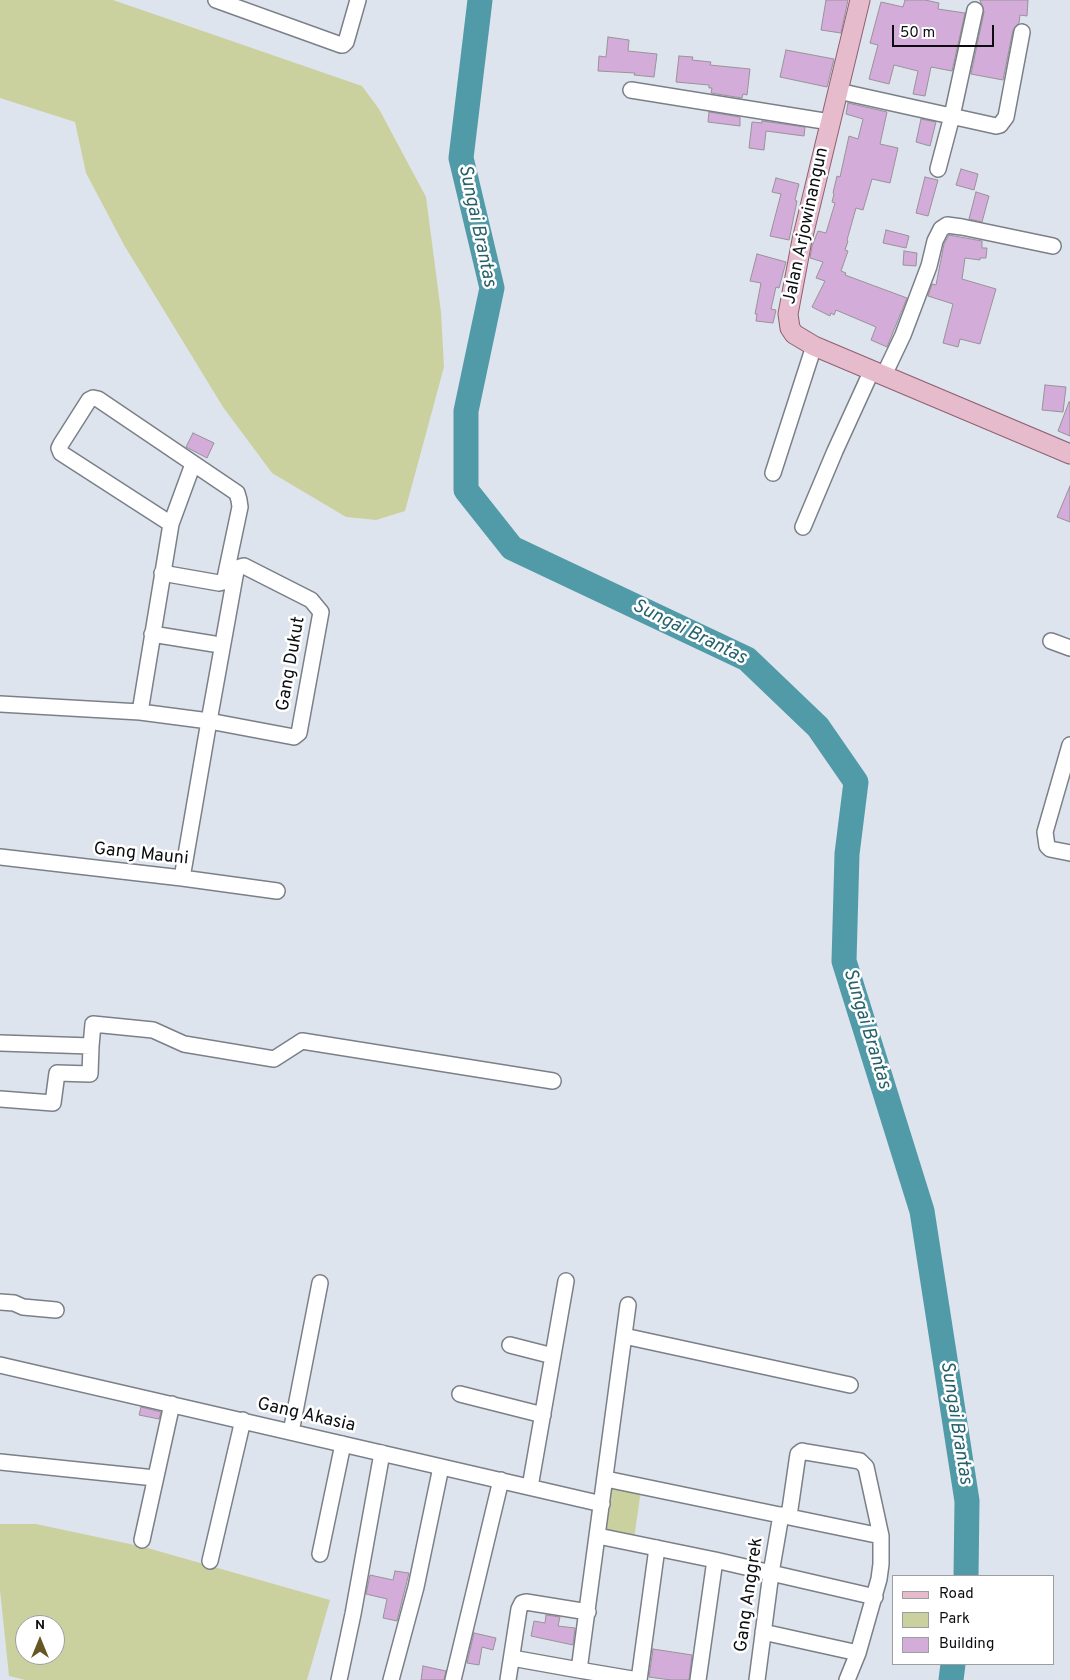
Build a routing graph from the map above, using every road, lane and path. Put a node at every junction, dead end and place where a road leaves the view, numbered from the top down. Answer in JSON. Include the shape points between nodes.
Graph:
{"nodes":[{"id":1,"x":216,"y":0,"type":"edge"},
{"id":2,"x":358,"y":0,"type":"edge"},
{"id":3,"x":860,"y":0,"type":"edge"},
{"id":4,"x":975,"y":10,"type":"dead end"},
{"id":5,"x":1022,"y":32,"type":"dead end"},
{"id":6,"x":631,"y":90,"type":"dead end"},
{"id":7,"x":838,"y":91,"type":"junction"},
{"id":8,"x":952,"y":116,"type":"junction"},
{"id":9,"x":830,"y":122,"type":"junction"},
{"id":10,"x":938,"y":169,"type":"dead end"},
{"id":11,"x":1053,"y":246,"type":"dead end"},
{"id":12,"x":814,"y":346,"type":"junction"},
{"id":13,"x":878,"y":372,"type":"junction"},
{"id":14,"x":1070,"y":454,"type":"edge"},
{"id":15,"x":193,"y":464,"type":"junction"},
{"id":16,"x":774,"y":473,"type":"dead end"},
{"id":17,"x":171,"y":524,"type":"junction"},
{"id":18,"x":803,"y":527,"type":"dead end"},
{"id":19,"x":162,"y":574,"type":"junction"},
{"id":20,"x":152,"y":634,"type":"junction"},
{"id":21,"x":1051,"y":641,"type":"dead end"},
{"id":22,"x":214,"y":644,"type":"dead end"},
{"id":23,"x":1070,"y":648,"type":"edge"},
{"id":24,"x":0,"y":704,"type":"edge"},
{"id":25,"x":140,"y":712,"type":"junction"},
{"id":26,"x":209,"y":721,"type":"junction"},
{"id":27,"x":1070,"y":745,"type":"edge"},
{"id":28,"x":1070,"y":853,"type":"edge"},
{"id":29,"x":0,"y":857,"type":"edge"},
{"id":30,"x":182,"y":878,"type":"junction"},
{"id":31,"x":277,"y":891,"type":"dead end"},
{"id":32,"x":0,"y":1042,"type":"edge"},
{"id":33,"x":91,"y":1046,"type":"junction"},
{"id":34,"x":553,"y":1081,"type":"dead end"},
{"id":35,"x":0,"y":1099,"type":"edge"},
{"id":36,"x":566,"y":1280,"type":"dead end"},
{"id":37,"x":320,"y":1283,"type":"dead end"},
{"id":38,"x":0,"y":1302,"type":"edge"},
{"id":39,"x":628,"y":1306,"type":"dead end"},
{"id":40,"x":56,"y":1310,"type":"dead end"},
{"id":41,"x":624,"y":1336,"type":"junction"},
{"id":42,"x":510,"y":1345,"type":"dead end"},
{"id":43,"x":553,"y":1356,"type":"junction"},
{"id":44,"x":0,"y":1365,"type":"edge"},
{"id":45,"x":850,"y":1385,"type":"dead end"},
{"id":46,"x":460,"y":1394,"type":"dead end"},
{"id":47,"x":172,"y":1404,"type":"junction"},
{"id":48,"x":542,"y":1415,"type":"junction"},
{"id":49,"x":243,"y":1420,"type":"junction"},
{"id":50,"x":291,"y":1432,"type":"junction"},
{"id":51,"x":343,"y":1444,"type":"junction"},
{"id":52,"x":382,"y":1453,"type":"junction"},
{"id":53,"x":0,"y":1462,"type":"edge"},
{"id":54,"x":442,"y":1467,"type":"junction"},
{"id":55,"x":155,"y":1478,"type":"junction"},
{"id":56,"x":606,"y":1479,"type":"junction"},
{"id":57,"x":501,"y":1480,"type":"junction"},
{"id":58,"x":530,"y":1487,"type":"junction"},
{"id":59,"x":602,"y":1504,"type":"junction"},
{"id":60,"x":785,"y":1515,"type":"junction"},
{"id":61,"x":598,"y":1536,"type":"junction"},
{"id":62,"x":881,"y":1536,"type":"junction"},
{"id":63,"x":142,"y":1540,"type":"dead end"},
{"id":64,"x":657,"y":1548,"type":"junction"},
{"id":65,"x":320,"y":1554,"type":"dead end"},
{"id":66,"x":715,"y":1560,"type":"junction"},
{"id":67,"x":210,"y":1561,"type":"dead end"},
{"id":68,"x":771,"y":1573,"type":"junction"},
{"id":69,"x":875,"y":1597,"type":"junction"},
{"id":70,"x":588,"y":1612,"type":"junction"},
{"id":71,"x":763,"y":1632,"type":"junction"},
{"id":72,"x":858,"y":1653,"type":"junction"},
{"id":73,"x":512,"y":1658,"type":"junction"},
{"id":74,"x":579,"y":1670,"type":"junction"},
{"id":75,"x":600,"y":1677,"type":"edge"},
{"id":76,"x":339,"y":1680,"type":"edge"},
{"id":77,"x":390,"y":1680,"type":"edge"},
{"id":78,"x":453,"y":1680,"type":"edge"},
{"id":79,"x":508,"y":1680,"type":"edge"},
{"id":80,"x":639,"y":1680,"type":"edge"},
{"id":81,"x":698,"y":1680,"type":"edge"},
{"id":82,"x":756,"y":1680,"type":"edge"},
{"id":83,"x":847,"y":1680,"type":"edge"}],
"edges":[{"from":1,"to":2,"type":"street","via":[[343,45]]},
{"from":3,"to":7,"type":"main road","name":"Jalan Arjowinangun"},
{"from":4,"to":8,"type":"street"},
{"from":5,"to":8,"type":"street","via":[[1006,117],[1002,123],[996,126]]},
{"from":6,"to":9,"type":"street"},
{"from":7,"to":8,"type":"street"},
{"from":7,"to":9,"type":"main road","name":"Jalan Arjowinangun"},
{"from":8,"to":10,"type":"street"},
{"from":9,"to":12,"type":"main road","name":"Jalan Arjowinangun","via":[[788,314],[794,334]]},
{"from":11,"to":13,"type":"street","via":[[962,227],[947,225],[941,229],[903,335]]},
{"from":12,"to":13,"type":"main road","name":"Jalan Arjowinangun"},
{"from":12,"to":16,"type":"street"},
{"from":13,"to":14,"type":"main road","name":"Jalan Arjowinangun"},
{"from":13,"to":18,"type":"street","via":[[835,451]]},
{"from":15,"to":17,"type":"street"},
{"from":15,"to":17,"type":"street","via":[[93,398],[61,444],[61,453]]},
{"from":15,"to":19,"type":"street","via":[[236,493],[240,500],[225,578],[219,583]]},
{"from":17,"to":19,"type":"street"},
{"from":19,"to":20,"type":"street"},
{"from":20,"to":22,"type":"street"},
{"from":20,"to":25,"type":"street"},
{"from":21,"to":23,"type":"street"},
{"from":24,"to":25,"type":"street"},
{"from":25,"to":26,"type":"street"},
{"from":26,"to":26,"type":"street","name":"Gang Dukut","via":[[236,570],[244,566],[311,600],[321,612],[299,733],[288,737]]},
{"from":26,"to":30,"type":"street"},
{"from":27,"to":28,"type":"street","via":[[1045,832],[1050,849]]},
{"from":29,"to":30,"type":"street","name":"Gang Mauni"},
{"from":30,"to":31,"type":"street","name":"Gang Mauni"},
{"from":32,"to":33,"type":"street"},
{"from":33,"to":34,"type":"street","via":[[93,1024],[153,1030],[184,1044],[274,1059],[302,1041]]},
{"from":33,"to":35,"type":"street","via":[[90,1074],[57,1073],[53,1103]]},
{"from":36,"to":43,"type":"street"},
{"from":37,"to":50,"type":"street"},
{"from":38,"to":40,"type":"street"},
{"from":39,"to":41,"type":"street"},
{"from":41,"to":45,"type":"street"},
{"from":41,"to":56,"type":"street"},
{"from":42,"to":43,"type":"street"},
{"from":43,"to":48,"type":"street"},
{"from":44,"to":47,"type":"street","name":"Gang Akasia"},
{"from":46,"to":48,"type":"street"},
{"from":47,"to":49,"type":"street","name":"Gang Akasia"},
{"from":47,"to":55,"type":"street"},
{"from":48,"to":58,"type":"street"},
{"from":49,"to":50,"type":"street","name":"Gang Akasia"},
{"from":49,"to":67,"type":"street"},
{"from":50,"to":51,"type":"street","name":"Gang Akasia"},
{"from":51,"to":52,"type":"street","name":"Gang Akasia"},
{"from":51,"to":65,"type":"street"},
{"from":52,"to":54,"type":"street","name":"Gang Akasia"},
{"from":52,"to":76,"type":"street"},
{"from":53,"to":55,"type":"street"},
{"from":54,"to":57,"type":"street","name":"Gang Akasia"},
{"from":54,"to":77,"type":"street","via":[[416,1587]]},
{"from":55,"to":63,"type":"street"},
{"from":56,"to":59,"type":"street"},
{"from":56,"to":60,"type":"street"},
{"from":57,"to":58,"type":"street","name":"Gang Akasia"},
{"from":57,"to":78,"type":"street"},
{"from":58,"to":59,"type":"street","name":"Gang Akasia"},
{"from":59,"to":61,"type":"street"},
{"from":60,"to":62,"type":"street"},
{"from":60,"to":62,"type":"street","name":"Gang Anggrek","via":[[798,1454],[802,1451],[860,1461],[866,1468]]},
{"from":60,"to":68,"type":"street","name":"Gang Anggrek"},
{"from":61,"to":64,"type":"street"},
{"from":61,"to":70,"type":"street"},
{"from":62,"to":69,"type":"street","via":[[881,1564]]},
{"from":64,"to":66,"type":"street"},
{"from":64,"to":80,"type":"street"},
{"from":66,"to":68,"type":"street"},
{"from":66,"to":81,"type":"street"},
{"from":68,"to":69,"type":"street"},
{"from":68,"to":71,"type":"street","name":"Gang Anggrek"},
{"from":69,"to":72,"type":"street"},
{"from":70,"to":73,"type":"street","via":[[522,1603]]},
{"from":70,"to":74,"type":"street"},
{"from":71,"to":72,"type":"street"},
{"from":71,"to":82,"type":"street","name":"Gang Anggrek"},
{"from":72,"to":83,"type":"street"},
{"from":73,"to":74,"type":"street"},
{"from":73,"to":79,"type":"street"},
{"from":74,"to":75,"type":"street"},
{"from":75,"to":80,"type":"street"}]}
